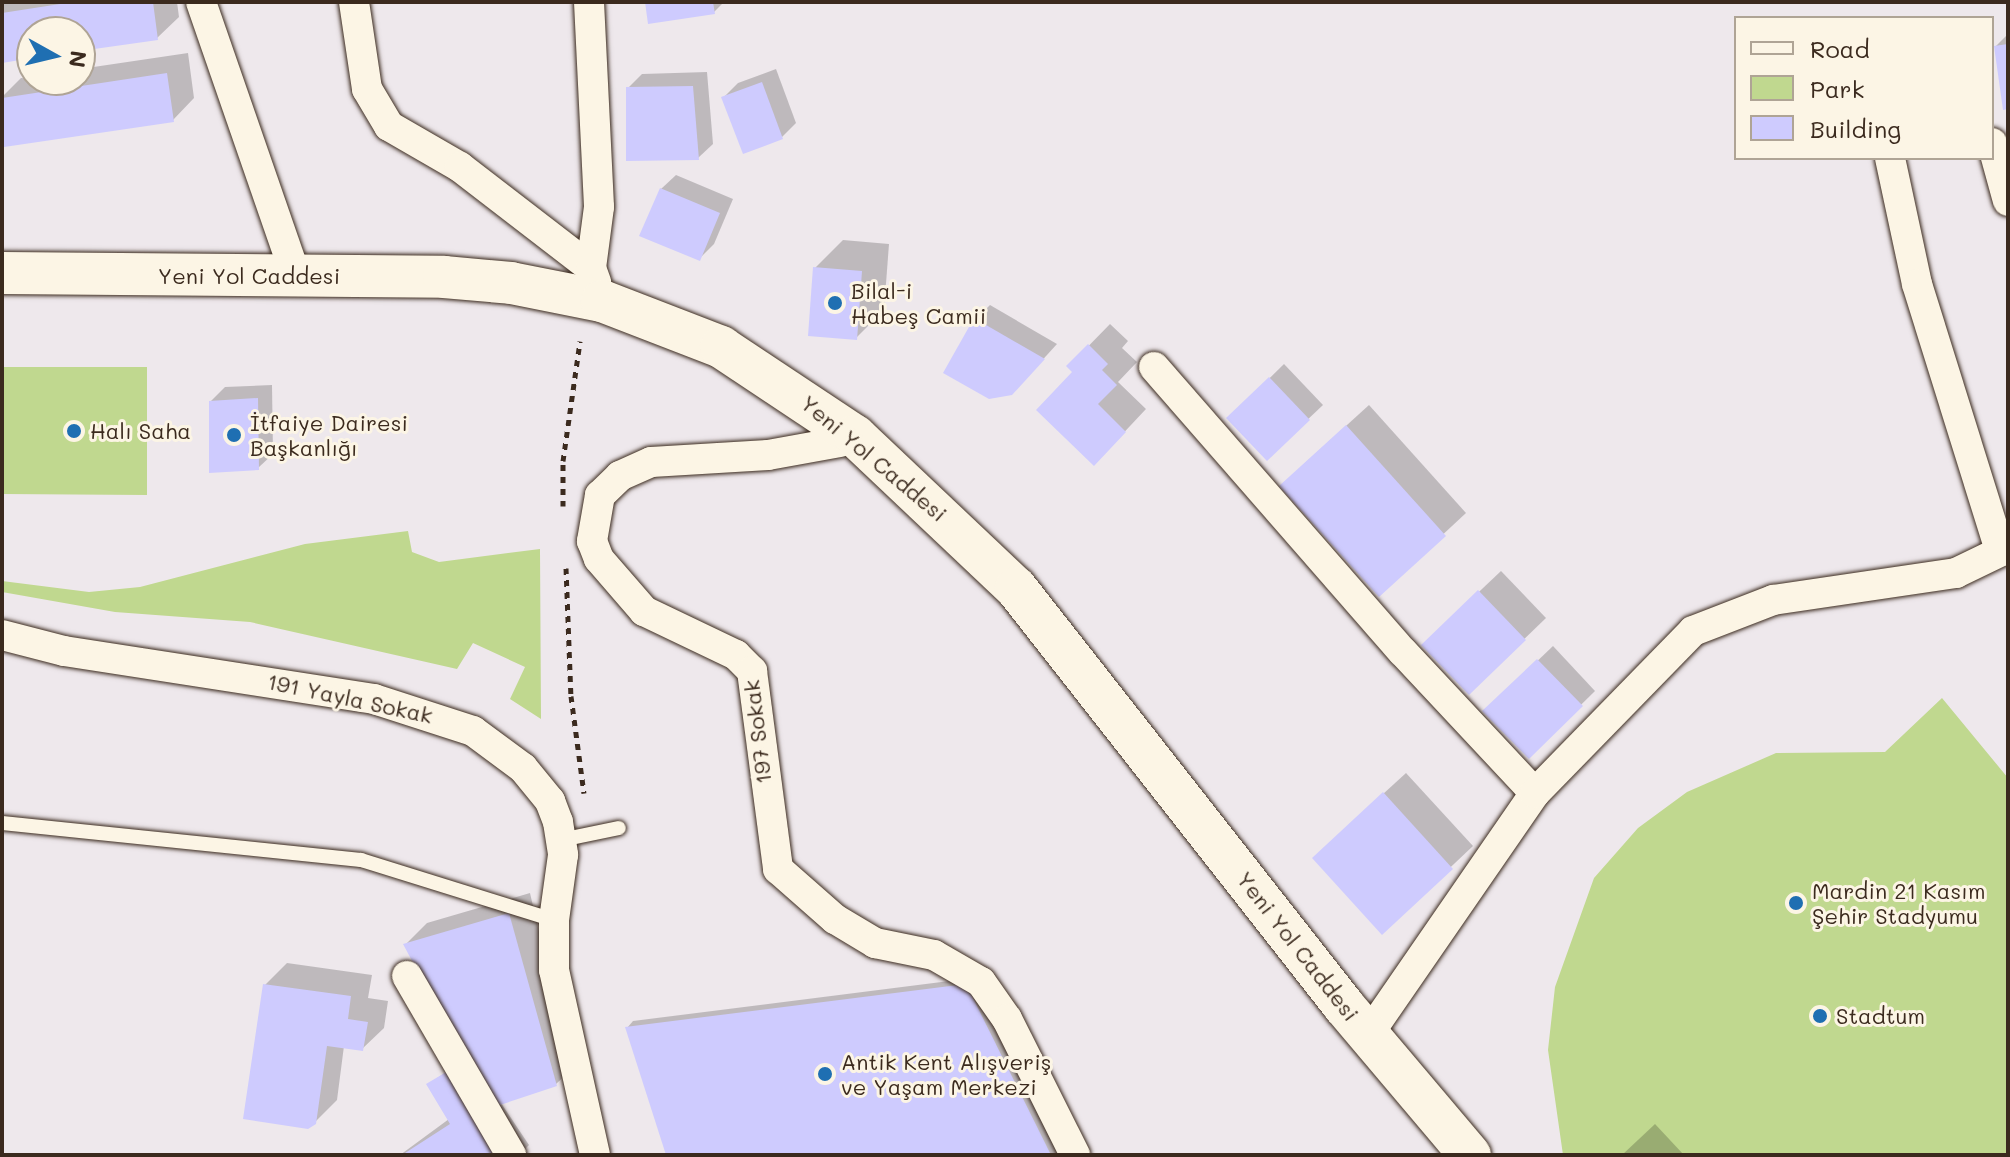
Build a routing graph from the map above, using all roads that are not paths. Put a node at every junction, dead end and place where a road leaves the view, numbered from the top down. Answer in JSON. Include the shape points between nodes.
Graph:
{"nodes":[{"id":1,"x":201,"y":2,"type":"edge"},
{"id":2,"x":354,"y":2,"type":"edge"},
{"id":3,"x":589,"y":2,"type":"edge"},
{"id":4,"x":1994,"y":150,"type":"edge"},
{"id":5,"x":1890,"y":160,"type":"edge"},
{"id":6,"x":2008,"y":201,"type":"edge"},
{"id":7,"x":2,"y":273,"type":"edge"},
{"id":8,"x":296,"y":276,"type":"junction"},
{"id":9,"x":596,"y":285,"type":"junction"},
{"id":10,"x":2,"y":293,"type":"edge"},
{"id":11,"x":1154,"y":367,"type":"dead end"},
{"id":12,"x":840,"y":442,"type":"junction"},
{"id":13,"x":2004,"y":550,"type":"edge"},
{"id":14,"x":2,"y":635,"type":"edge"},
{"id":15,"x":1535,"y":793,"type":"junction"},
{"id":16,"x":2,"y":823,"type":"edge"},
{"id":17,"x":619,"y":828,"type":"dead end"},
{"id":18,"x":574,"y":837,"type":"junction"},
{"id":19,"x":554,"y":920,"type":"junction"},
{"id":20,"x":407,"y":976,"type":"dead end"},
{"id":21,"x":1368,"y":1035,"type":"junction"},
{"id":22,"x":511,"y":1155,"type":"edge"},
{"id":23,"x":595,"y":1155,"type":"edge"},
{"id":24,"x":1075,"y":1155,"type":"edge"},
{"id":25,"x":1450,"y":1155,"type":"edge"},
{"id":26,"x":1470,"y":1155,"type":"edge"}],
"edges":[{"from":1,"to":8,"type":"street"},
{"from":2,"to":9,"type":"street","via":[[367,89],[389,126],[460,167]]},
{"from":3,"to":9,"type":"street","via":[[599,207]]},
{"from":4,"to":6,"type":"street"},
{"from":5,"to":13,"type":"street","via":[[1917,284]]},
{"from":7,"to":8,"type":"main road","name":"Yeni Yol Caddesi"},
{"from":8,"to":9,"type":"main road","name":"Yeni Yol Caddesi"},
{"from":9,"to":21,"type":"main road","name":"Yeni Yol Caddesi","via":[[786,386],[855,436],[971,540],[1085,673]]},
{"from":10,"to":12,"type":"main road","name":"Yeni Yol Caddesi","via":[[448,300],[553,315],[628,334],[739,377]]},
{"from":11,"to":15,"type":"street","via":[[1403,652]]},
{"from":12,"to":24,"type":"street","name":"197 Sokak","via":[[768,455],[651,462],[620,476],[600,495],[592,541],[599,559],[644,611],[736,655],[752,671],[778,869],[835,919],[875,943],[934,955],[981,982],[1007,1019]]},
{"from":12,"to":25,"type":"main road","name":"Yeni Yol Caddesi","via":[[880,489],[1008,611],[1232,897]]},
{"from":13,"to":15,"type":"street","via":[[1956,573],[1773,600],[1693,631]]},
{"from":14,"to":18,"type":"street","name":"191 Yayla Sokak","via":[[64,651],[313,686],[441,717],[473,731],[523,768]]},
{"from":15,"to":21,"type":"street"},
{"from":16,"to":19,"type":"lane","via":[[320,853],[406,872]]},
{"from":17,"to":18,"type":"lane"},
{"from":18,"to":19,"type":"street","name":"191 Yayla Sokak"},
{"from":19,"to":23,"type":"street","name":"191 Yayla Sokak","via":[[554,970]]},
{"from":20,"to":22,"type":"street"},
{"from":21,"to":26,"type":"main road","name":"Yeni Yol Caddesi"}]}
